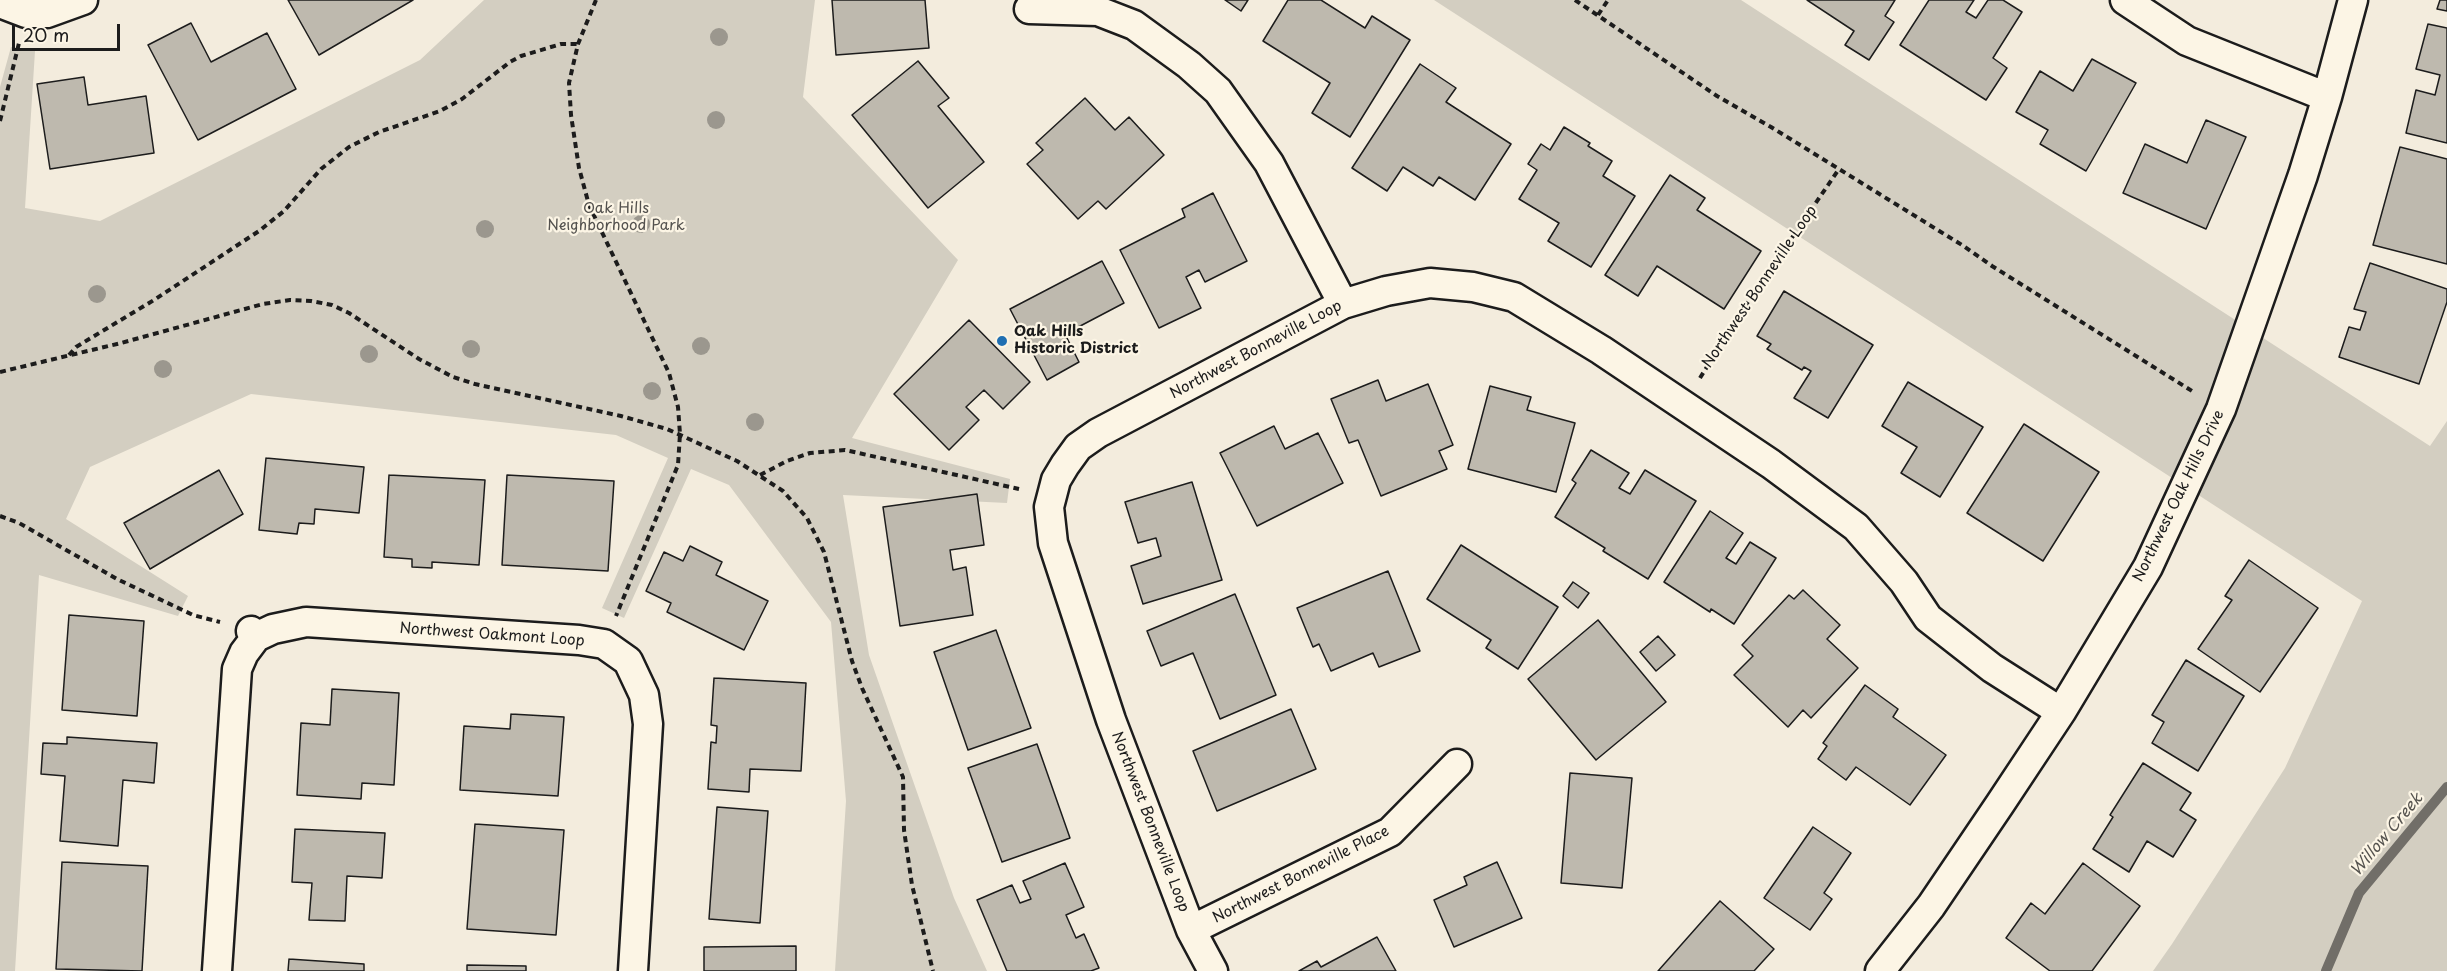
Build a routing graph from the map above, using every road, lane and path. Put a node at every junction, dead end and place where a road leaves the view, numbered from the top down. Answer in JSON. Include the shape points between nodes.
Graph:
{"nodes":[{"id":1,"x":83,"y":0,"type":"edge"},
{"id":2,"x":596,"y":0,"type":"edge"},
{"id":3,"x":1575,"y":0,"type":"edge"},
{"id":4,"x":1608,"y":0,"type":"edge"},
{"id":5,"x":2125,"y":0,"type":"edge"},
{"id":6,"x":2353,"y":0,"type":"edge"},
{"id":7,"x":13,"y":8,"type":"edge"},
{"id":8,"x":1029,"y":9,"type":"dead end"},
{"id":9,"x":1598,"y":15,"type":"junction"},
{"id":10,"x":578,"y":44,"type":"junction"},
{"id":11,"x":2327,"y":97,"type":"junction"},
{"id":12,"x":0,"y":121,"type":"edge"},
{"id":13,"x":1839,"y":169,"type":"junction"},
{"id":14,"x":1343,"y":304,"type":"junction"},
{"id":15,"x":68,"y":356,"type":"junction"},
{"id":16,"x":0,"y":372,"type":"edge"},
{"id":17,"x":1683,"y":406,"type":"junction"},
{"id":18,"x":2221,"y":410,"type":"junction"},
{"id":19,"x":680,"y":434,"type":"junction"},
{"id":20,"x":760,"y":475,"type":"junction"},
{"id":21,"x":1052,"y":496,"type":"junction"},
{"id":22,"x":0,"y":516,"type":"edge"},
{"id":23,"x":254,"y":634,"type":"junction"},
{"id":24,"x":604,"y":644,"type":"junction"},
{"id":25,"x":2061,"y":712,"type":"junction"},
{"id":26,"x":1457,"y":764,"type":"dead end"},
{"id":27,"x":1191,"y":930,"type":"junction"},
{"id":28,"x":217,"y":971,"type":"edge"},
{"id":29,"x":633,"y":971,"type":"edge"},
{"id":30,"x":933,"y":971,"type":"edge"},
{"id":31,"x":1213,"y":971,"type":"edge"},
{"id":32,"x":1880,"y":971,"type":"edge"}],
"edges":[{"from":1,"to":7,"type":"street","via":[[47,13]]},
{"from":2,"to":10,"type":"path"},
{"from":3,"to":9,"type":"path"},
{"from":4,"to":9,"type":"path"},
{"from":5,"to":11,"type":"street","via":[[2187,41]]},
{"from":6,"to":11,"type":"street","name":"Northwest Oak Hills Drive"},
{"from":7,"to":12,"type":"path"},
{"from":8,"to":14,"type":"street","via":[[1098,11],[1134,25],[1190,64],[1218,91],[1269,163]]},
{"from":9,"to":13,"type":"path","via":[[1717,96]]},
{"from":10,"to":15,"type":"path","via":[[561,44],[521,56],[440,111],[348,147],[259,231],[76,347]]},
{"from":10,"to":19,"type":"path","via":[[569,83],[579,168],[589,205],[669,373],[678,406]]},
{"from":11,"to":18,"type":"street","name":"Northwest Oak Hills Drive"},
{"from":13,"to":17,"type":"path","name":"Northwest Bonneville Loop","via":[[1741,312]]},
{"from":13,"to":18,"type":"path"},
{"from":14,"to":17,"type":"street","name":"Northwest Bonneville Loop","via":[[1430,282],[1514,297]]},
{"from":14,"to":21,"type":"street","name":"Northwest Bonneville Loop","via":[[1098,433],[1078,447],[1056,480]]},
{"from":15,"to":16,"type":"path"},
{"from":15,"to":19,"type":"path","via":[[263,304],[312,302],[350,313],[453,377],[621,416]]},
{"from":17,"to":25,"type":"street","name":"Northwest Bonneville Loop","via":[[1856,527],[1904,582],[1928,618],[1992,668]]},
{"from":18,"to":25,"type":"street","name":"Northwest Oak Hills Drive","via":[[2148,567]]},
{"from":19,"to":20,"type":"path"},
{"from":19,"to":24,"type":"path","via":[[678,465]]},
{"from":20,"to":21,"type":"path","via":[[810,453],[845,450]]},
{"from":20,"to":30,"type":"path","via":[[783,491],[807,518],[824,552],[858,679],[903,777],[904,830],[912,885]]},
{"from":21,"to":27,"type":"street","name":"Northwest Bonneville Loop","via":[[1049,507],[1053,543],[1111,720]]},
{"from":22,"to":23,"type":"path","via":[[193,615]]},
{"from":23,"to":24,"type":"street","name":"Northwest Oakmont Loop","via":[[306,622]]},
{"from":23,"to":28,"type":"street","via":[[237,669]]},
{"from":24,"to":29,"type":"street","name":"Northwest Oakmont Loop","via":[[628,661],[644,695],[648,724]]},
{"from":25,"to":32,"type":"street","name":"Northwest Oak Hills Drive","via":[[1931,906]]},
{"from":26,"to":27,"type":"street","name":"Northwest Bonneville Place","via":[[1390,832]]},
{"from":27,"to":31,"type":"street","name":"Northwest Bonneville Loop"}]}
